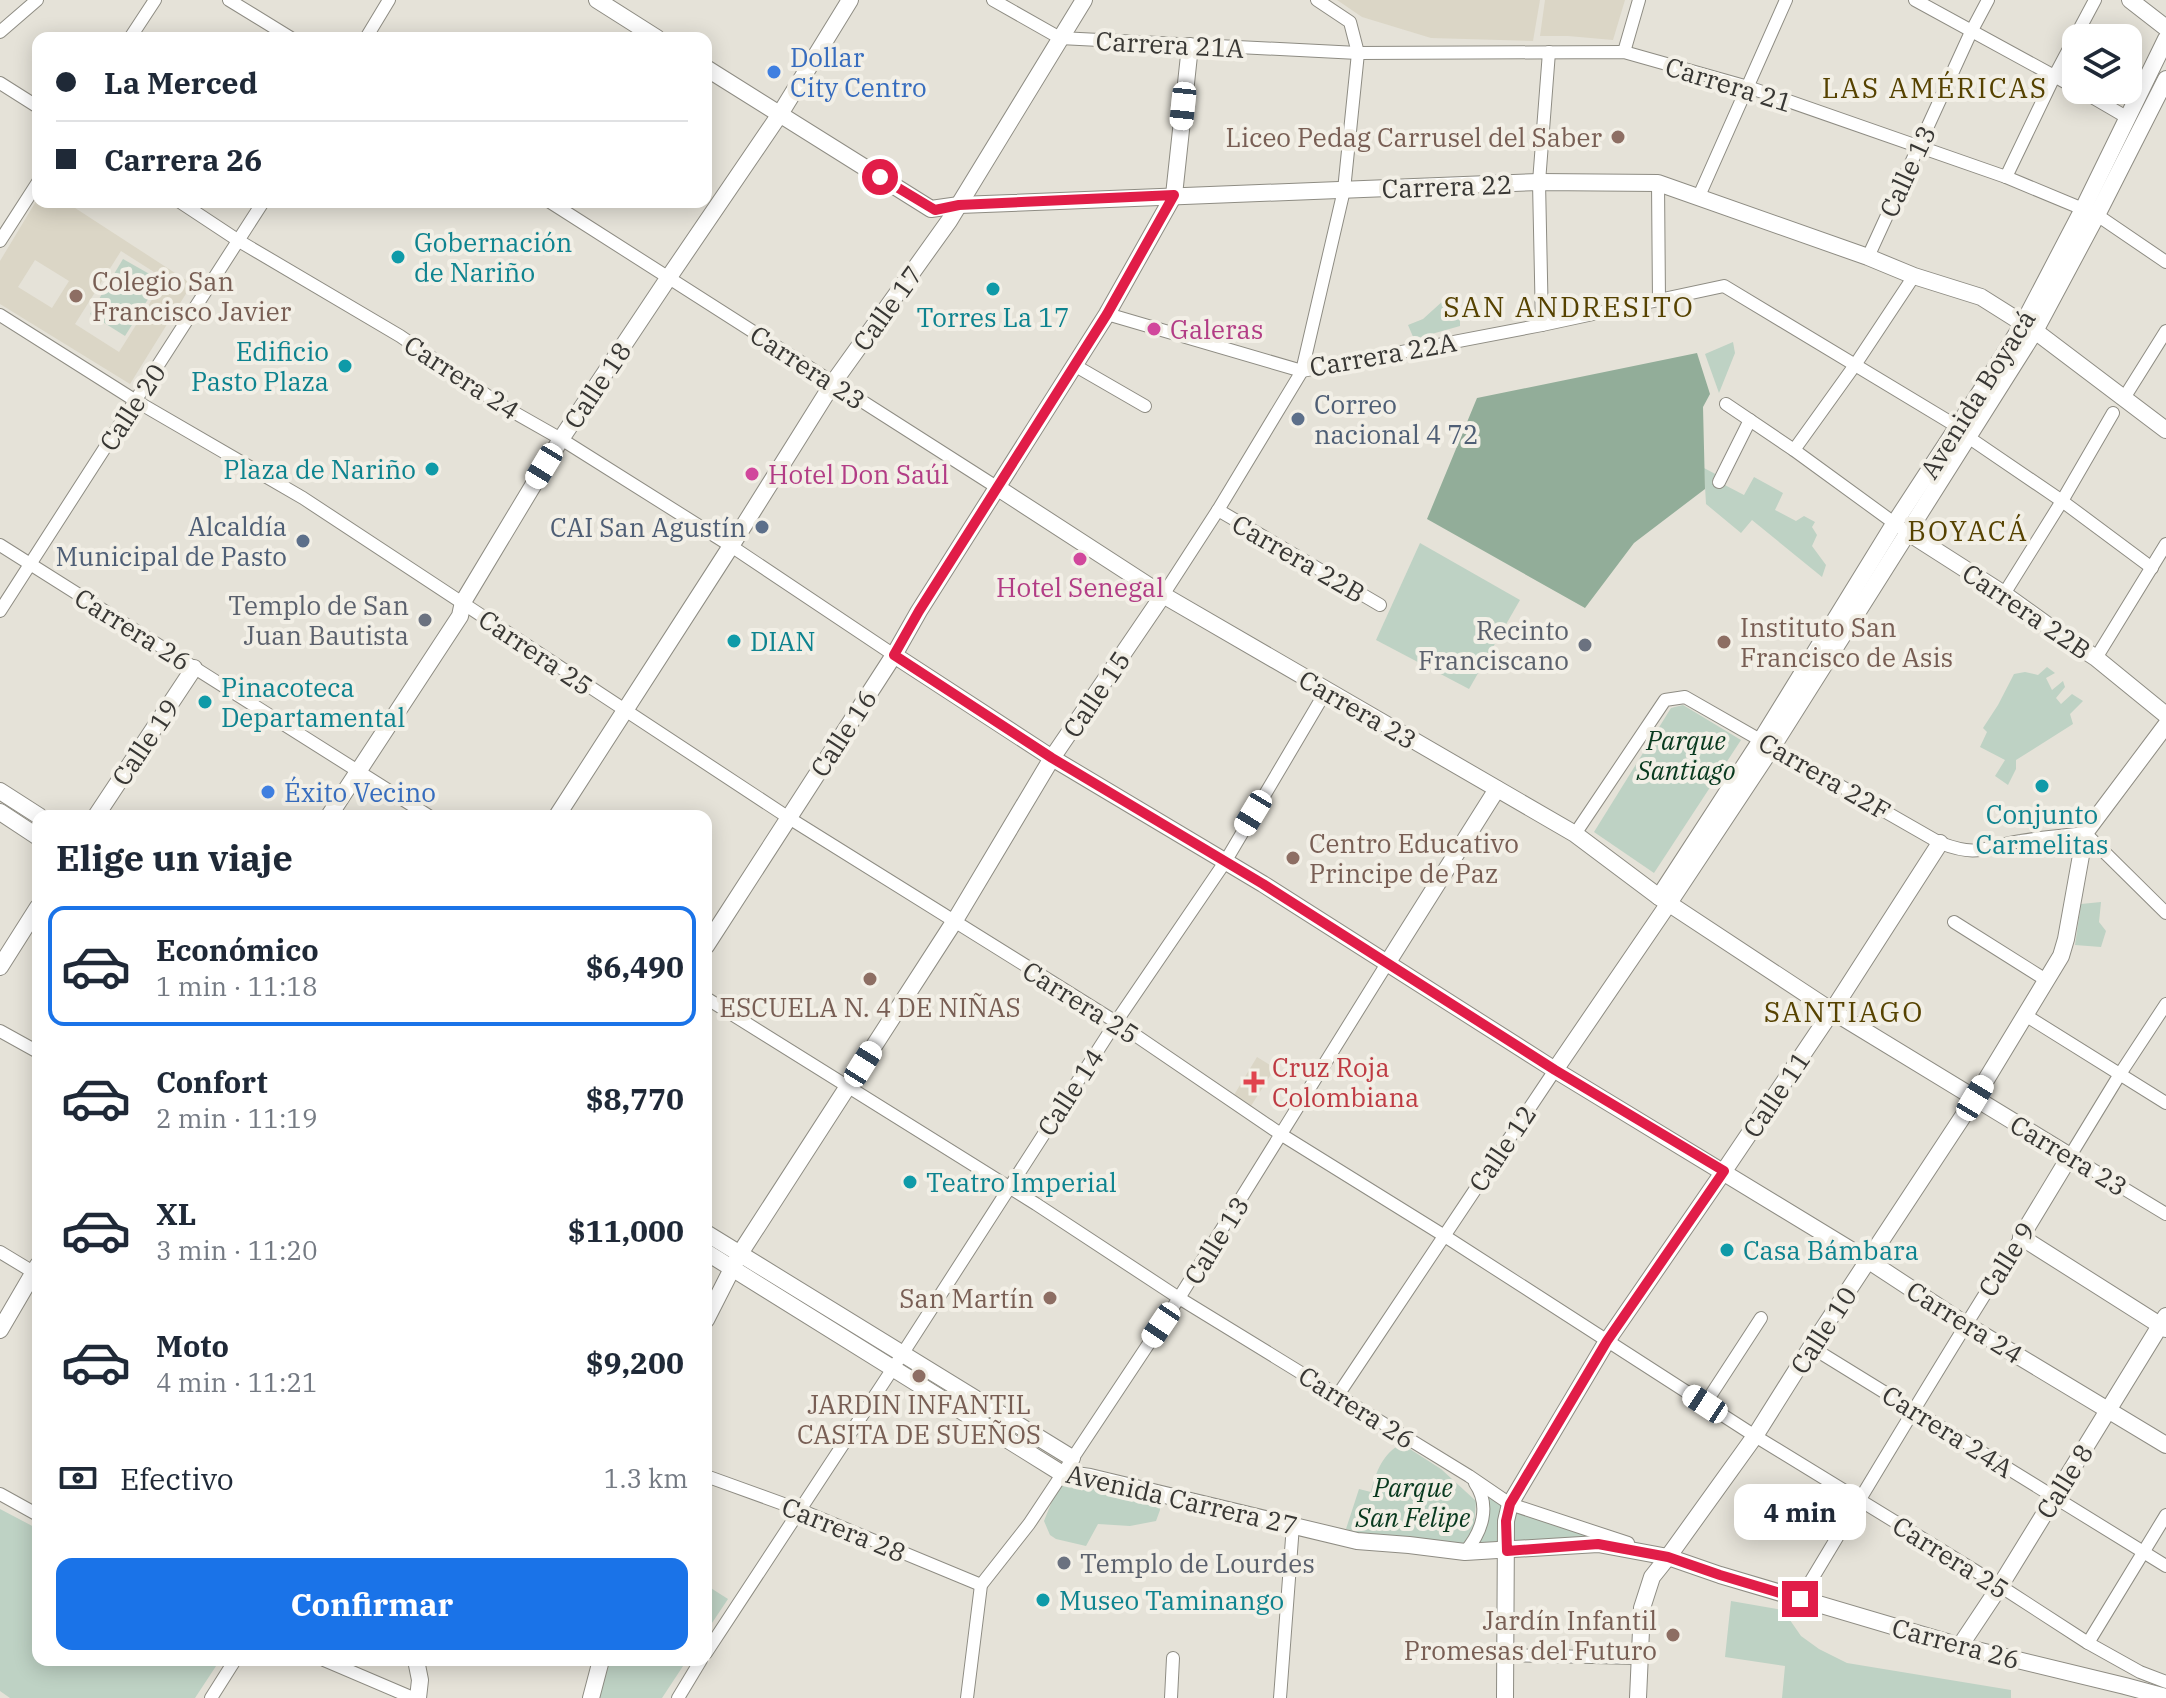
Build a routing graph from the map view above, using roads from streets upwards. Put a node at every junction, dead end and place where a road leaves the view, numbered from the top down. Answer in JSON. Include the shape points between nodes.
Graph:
{"nodes":[{"id":1,"x":37,"y":0,"type":"edge"},
{"id":2,"x":155,"y":0,"type":"edge"},
{"id":3,"x":229,"y":0,"type":"edge"},
{"id":4,"x":389,"y":0,"type":"edge"},
{"id":5,"x":597,"y":0,"type":"edge"},
{"id":6,"x":993,"y":0,"type":"edge"},
{"id":7,"x":1084,"y":0,"type":"edge"},
{"id":8,"x":1317,"y":0,"type":"edge"},
{"id":9,"x":1639,"y":0,"type":"edge"},
{"id":10,"x":1786,"y":0,"type":"edge"},
{"id":11,"x":1915,"y":0,"type":"edge"},
{"id":12,"x":1988,"y":0,"type":"edge"},
{"id":13,"x":2095,"y":0,"type":"edge"},
{"id":14,"x":2130,"y":0,"type":"edge"},
{"id":15,"x":846,"y":1,"type":"edge"},
{"id":16,"x":2166,"y":28,"type":"edge"},
{"id":17,"x":0,"y":32,"type":"edge"},
{"id":18,"x":134,"y":32,"type":"edge"},
{"id":19,"x":281,"y":32,"type":"edge"},
{"id":20,"x":370,"y":32,"type":"edge"},
{"id":21,"x":648,"y":32,"type":"edge"},
{"id":22,"x":1971,"y":32,"type":"junction"},
{"id":23,"x":1060,"y":38,"type":"junction"},
{"id":24,"x":2166,"y":39,"type":"edge"},
{"id":25,"x":1190,"y":46,"type":"junction"},
{"id":26,"x":1549,"y":52,"type":"junction"},
{"id":27,"x":1624,"y":52,"type":"junction"},
{"id":28,"x":1358,"y":53,"type":"junction"},
{"id":29,"x":712,"y":72,"type":"edge"},
{"id":30,"x":2055,"y":75,"type":"junction"},
{"id":31,"x":2062,"y":79,"type":"edge"},
{"id":32,"x":0,"y":83,"type":"edge"},
{"id":33,"x":1748,"y":87,"type":"junction"},
{"id":34,"x":2164,"y":88,"type":"edge"},
{"id":35,"x":32,"y":103,"type":"edge"},
{"id":36,"x":2104,"y":104,"type":"edge"},
{"id":37,"x":780,"y":114,"type":"junction"},
{"id":38,"x":2128,"y":118,"type":"junction"},
{"id":39,"x":1919,"y":145,"type":"junction"},
{"id":40,"x":2006,"y":177,"type":"junction"},
{"id":41,"x":1539,"y":182,"type":"junction"},
{"id":42,"x":1658,"y":183,"type":"junction"},
{"id":43,"x":1344,"y":190,"type":"junction"},
{"id":44,"x":32,"y":191,"type":"edge"},
{"id":45,"x":1174,"y":195,"type":"junction"},
{"id":46,"x":1699,"y":196,"type":"junction"},
{"id":47,"x":959,"y":205,"type":"junction"},
{"id":48,"x":189,"y":208,"type":"edge"},
{"id":49,"x":259,"y":208,"type":"edge"},
{"id":50,"x":560,"y":208,"type":"edge"},
{"id":51,"x":2090,"y":212,"type":"junction"},
{"id":52,"x":0,"y":241,"type":"edge"},
{"id":53,"x":239,"y":241,"type":"junction"},
{"id":54,"x":1868,"y":257,"type":"junction"},
{"id":55,"x":2166,"y":262,"type":"edge"},
{"id":56,"x":1914,"y":276,"type":"junction"},
{"id":57,"x":669,"y":277,"type":"junction"},
{"id":58,"x":1659,"y":301,"type":"junction"},
{"id":59,"x":1107,"y":314,"type":"junction"},
{"id":60,"x":0,"y":315,"type":"edge"},
{"id":61,"x":1542,"y":325,"type":"junction"},
{"id":62,"x":2029,"y":326,"type":"junction"},
{"id":63,"x":2166,"y":331,"type":"edge"},
{"id":64,"x":1074,"y":365,"type":"junction"},
{"id":65,"x":1855,"y":365,"type":"junction"},
{"id":66,"x":1302,"y":371,"type":"junction"},
{"id":67,"x":833,"y":383,"type":"junction"},
{"id":68,"x":2124,"y":398,"type":"junction"},
{"id":69,"x":136,"y":401,"type":"junction"},
{"id":70,"x":1726,"y":404,"type":"dead end"},
{"id":71,"x":1145,"y":406,"type":"dead end"},
{"id":72,"x":2113,"y":413,"type":"dead end"},
{"id":73,"x":1750,"y":420,"type":"junction"},
{"id":74,"x":2166,"y":430,"type":"edge"},
{"id":75,"x":1963,"y":432,"type":"junction"},
{"id":76,"x":561,"y":439,"type":"junction"},
{"id":77,"x":1794,"y":450,"type":"junction"},
{"id":78,"x":1719,"y":482,"type":"dead end"},
{"id":79,"x":998,"y":488,"type":"junction"},
{"id":80,"x":2062,"y":501,"type":"junction"},
{"id":81,"x":1218,"y":510,"type":"junction"},
{"id":82,"x":1901,"y":528,"type":"junction"},
{"id":83,"x":2166,"y":544,"type":"edge"},
{"id":84,"x":0,"y":545,"type":"edge"},
{"id":85,"x":731,"y":546,"type":"junction"},
{"id":86,"x":31,"y":564,"type":"junction"},
{"id":87,"x":2152,"y":568,"type":"junction"},
{"id":88,"x":2004,"y":594,"type":"junction"},
{"id":89,"x":1163,"y":595,"type":"junction"},
{"id":90,"x":463,"y":602,"type":"junction"},
{"id":91,"x":1380,"y":605,"type":"dead end"},
{"id":92,"x":0,"y":611,"type":"edge"},
{"id":93,"x":894,"y":655,"type":"junction"},
{"id":94,"x":2096,"y":658,"type":"junction"},
{"id":95,"x":194,"y":668,"type":"junction"},
{"id":96,"x":1326,"y":691,"type":"junction"},
{"id":97,"x":625,"y":712,"type":"junction"},
{"id":98,"x":2166,"y":715,"type":"edge"},
{"id":99,"x":2166,"y":725,"type":"edge"},
{"id":100,"x":1767,"y":743,"type":"junction"},
{"id":101,"x":1052,"y":758,"type":"junction"},
{"id":102,"x":357,"y":770,"type":"junction"},
{"id":103,"x":1497,"y":789,"type":"junction"},
{"id":104,"x":0,"y":791,"type":"edge"},
{"id":105,"x":100,"y":810,"type":"edge"},
{"id":106,"x":333,"y":810,"type":"edge"},
{"id":107,"x":420,"y":810,"type":"edge"},
{"id":108,"x":561,"y":810,"type":"edge"},
{"id":109,"x":0,"y":812,"type":"edge"},
{"id":110,"x":32,"y":812,"type":"edge"},
{"id":111,"x":789,"y":818,"type":"junction"},
{"id":112,"x":32,"y":833,"type":"edge"},
{"id":113,"x":2085,"y":833,"type":"junction"},
{"id":114,"x":1575,"y":834,"type":"junction"},
{"id":115,"x":1940,"y":843,"type":"junction"},
{"id":116,"x":1225,"y":862,"type":"junction"},
{"id":117,"x":1664,"y":900,"type":"junction"},
{"id":118,"x":2166,"y":913,"type":"edge"},
{"id":119,"x":32,"y":916,"type":"edge"},
{"id":120,"x":954,"y":922,"type":"junction"},
{"id":121,"x":1954,"y":922,"type":"dead end"},
{"id":122,"x":712,"y":937,"type":"edge"},
{"id":123,"x":1388,"y":962,"type":"junction"},
{"id":124,"x":0,"y":967,"type":"edge"},
{"id":125,"x":2046,"y":980,"type":"junction"},
{"id":126,"x":712,"y":1002,"type":"edge"},
{"id":127,"x":2166,"y":1004,"type":"edge"},
{"id":128,"x":1832,"y":1011,"type":"junction"},
{"id":129,"x":2025,"y":1015,"type":"junction"},
{"id":130,"x":1116,"y":1022,"type":"junction"},
{"id":131,"x":0,"y":1031,"type":"edge"},
{"id":132,"x":32,"y":1049,"type":"edge"},
{"id":133,"x":1555,"y":1070,"type":"junction"},
{"id":134,"x":2120,"y":1074,"type":"junction"},
{"id":135,"x":848,"y":1088,"type":"junction"},
{"id":136,"x":1975,"y":1098,"type":"junction"},
{"id":137,"x":2166,"y":1103,"type":"edge"},
{"id":138,"x":1282,"y":1135,"type":"junction"},
{"id":139,"x":2070,"y":1156,"type":"junction"},
{"id":140,"x":1724,"y":1171,"type":"junction"},
{"id":141,"x":1009,"y":1187,"type":"junction"},
{"id":142,"x":2166,"y":1214,"type":"edge"},
{"id":143,"x":1443,"y":1235,"type":"junction"},
{"id":144,"x":2021,"y":1237,"type":"junction"},
{"id":145,"x":712,"y":1239,"type":"edge"},
{"id":146,"x":0,"y":1252,"type":"edge"},
{"id":147,"x":712,"y":1254,"type":"edge"},
{"id":148,"x":1869,"y":1261,"type":"junction"},
{"id":149,"x":736,"y":1262,"type":"junction"},
{"id":150,"x":32,"y":1269,"type":"edge"},
{"id":151,"x":32,"y":1278,"type":"edge"},
{"id":152,"x":1179,"y":1298,"type":"junction"},
{"id":153,"x":712,"y":1308,"type":"edge"},
{"id":154,"x":1761,"y":1318,"type":"dead end"},
{"id":155,"x":2164,"y":1323,"type":"edge"},
{"id":156,"x":1965,"y":1324,"type":"junction"},
{"id":157,"x":0,"y":1330,"type":"edge"},
{"id":158,"x":1607,"y":1341,"type":"junction"},
{"id":159,"x":1811,"y":1347,"type":"junction"},
{"id":160,"x":903,"y":1353,"type":"junction"},
{"id":161,"x":893,"y":1369,"type":"junction"},
{"id":162,"x":1338,"y":1395,"type":"junction"},
{"id":163,"x":1705,"y":1404,"type":"junction"},
{"id":164,"x":1915,"y":1410,"type":"junction"},
{"id":165,"x":2109,"y":1411,"type":"junction"},
{"id":166,"x":1755,"y":1436,"type":"junction"},
{"id":167,"x":2166,"y":1445,"type":"edge"},
{"id":168,"x":1072,"y":1458,"type":"junction"},
{"id":169,"x":1061,"y":1473,"type":"junction"},
{"id":170,"x":1469,"y":1476,"type":"junction"},
{"id":171,"x":712,"y":1478,"type":"edge"},
{"id":172,"x":0,"y":1494,"type":"edge"},
{"id":173,"x":2054,"y":1496,"type":"junction"},
{"id":174,"x":1860,"y":1500,"type":"junction"},
{"id":175,"x":1510,"y":1504,"type":"junction"},
{"id":176,"x":800,"y":1510,"type":"junction"},
{"id":177,"x":32,"y":1512,"type":"edge"},
{"id":178,"x":2166,"y":1515,"type":"edge"},
{"id":179,"x":1293,"y":1525,"type":"junction"},
{"id":180,"x":1507,"y":1551,"type":"junction"},
{"id":181,"x":1465,"y":1552,"type":"junction"},
{"id":182,"x":2145,"y":1553,"type":"junction"},
{"id":183,"x":1668,"y":1557,"type":"junction"},
{"id":184,"x":2166,"y":1566,"type":"edge"},
{"id":185,"x":981,"y":1585,"type":"junction"},
{"id":186,"x":2000,"y":1586,"type":"junction"},
{"id":187,"x":1800,"y":1599,"type":"junction"},
{"id":188,"x":2088,"y":1643,"type":"junction"},
{"id":189,"x":712,"y":1644,"type":"edge"},
{"id":190,"x":1960,"y":1646,"type":"junction"},
{"id":191,"x":1506,"y":1655,"type":"junction"},
{"id":192,"x":1173,"y":1658,"type":"dead end"},
{"id":193,"x":1639,"y":1658,"type":"junction"},
{"id":194,"x":231,"y":1666,"type":"edge"},
{"id":195,"x":339,"y":1666,"type":"edge"},
{"id":196,"x":417,"y":1666,"type":"edge"},
{"id":197,"x":426,"y":1666,"type":"edge"},
{"id":198,"x":599,"y":1666,"type":"edge"},
{"id":199,"x":697,"y":1666,"type":"edge"},
{"id":200,"x":420,"y":1680,"type":"junction"},
{"id":201,"x":2165,"y":1685,"type":"edge"},
{"id":202,"x":211,"y":1698,"type":"edge"},
{"id":203,"x":416,"y":1698,"type":"edge"},
{"id":204,"x":591,"y":1698,"type":"edge"},
{"id":205,"x":678,"y":1698,"type":"edge"},
{"id":206,"x":967,"y":1698,"type":"edge"},
{"id":207,"x":1171,"y":1698,"type":"edge"},
{"id":208,"x":1280,"y":1698,"type":"edge"},
{"id":209,"x":1505,"y":1698,"type":"edge"},
{"id":210,"x":1638,"y":1698,"type":"edge"}],
"edges":[{"from":1,"to":17,"type":"street"},
{"from":2,"to":18,"type":"street"},
{"from":3,"to":19,"type":"street"},
{"from":4,"to":20,"type":"street"},
{"from":5,"to":21,"type":"street"},
{"from":6,"to":23,"type":"street","name":"Carrera 21A"},
{"from":7,"to":23,"type":"street","name":"Calle 17"},
{"from":8,"to":28,"type":"street","name":"Calle 15","via":[[1350,22]]},
{"from":9,"to":27,"type":"street"},
{"from":10,"to":33,"type":"street"},
{"from":11,"to":22,"type":"street"},
{"from":12,"to":22,"type":"street","name":"Calle 13"},
{"from":13,"to":30,"type":"street"},
{"from":14,"to":16,"type":"street"},
{"from":15,"to":37,"type":"street","name":"Calle 18"},
{"from":22,"to":30,"type":"street"},
{"from":22,"to":39,"type":"street","name":"Calle 13"},
{"from":23,"to":25,"type":"street","name":"Carrera 21A"},
{"from":23,"to":47,"type":"street","name":"Calle 17"},
{"from":24,"to":38,"type":"street","name":"Avenida Boyacá"},
{"from":25,"to":28,"type":"street","name":"Carrera 21A"},
{"from":25,"to":45,"type":"street","name":"Calle 16"},
{"from":26,"to":27,"type":"street","name":"Carrera 21"},
{"from":26,"to":28,"type":"street","name":"Carrera 21"},
{"from":26,"to":41,"type":"street"},
{"from":27,"to":33,"type":"street","name":"Carrera 21"},
{"from":28,"to":43,"type":"street","name":"Calle 15"},
{"from":29,"to":37,"type":"street","name":"Carrera 22"},
{"from":30,"to":31,"type":"street"},
{"from":30,"to":40,"type":"street"},
{"from":32,"to":35,"type":"street"},
{"from":33,"to":39,"type":"street","name":"Carrera 21"},
{"from":33,"to":46,"type":"street"},
{"from":34,"to":51,"type":"street","name":"Avenida Boyacá"},
{"from":36,"to":38,"type":"street"},
{"from":37,"to":47,"type":"street","name":"Carrera 22","via":[[931,209]]},
{"from":37,"to":57,"type":"street","name":"Calle 18"},
{"from":38,"to":51,"type":"street","name":"Avenida Boyacá"},
{"from":39,"to":40,"type":"street","name":"Carrera 21"},
{"from":39,"to":54,"type":"street","name":"Calle 13"},
{"from":40,"to":51,"type":"street","name":"Carrera 21"},
{"from":41,"to":42,"type":"street","name":"Carrera 22"},
{"from":41,"to":43,"type":"street","name":"Carrera 22"},
{"from":41,"to":61,"type":"street"},
{"from":42,"to":46,"type":"street","name":"Carrera 22"},
{"from":42,"to":58,"type":"street"},
{"from":43,"to":45,"type":"street","name":"Carrera 22"},
{"from":43,"to":66,"type":"street","name":"Calle 15"},
{"from":44,"to":52,"type":"street"},
{"from":45,"to":47,"type":"street","name":"Carrera 22"},
{"from":45,"to":59,"type":"street","name":"Calle 16"},
{"from":46,"to":54,"type":"street","name":"Carrera 22"},
{"from":47,"to":67,"type":"street","name":"Calle 17"},
{"from":48,"to":53,"type":"street","name":"Carrera 24"},
{"from":49,"to":53,"type":"street","name":"Calle 20"},
{"from":50,"to":57,"type":"street","name":"Carrera 23"},
{"from":51,"to":55,"type":"street","name":"Carrera 21"},
{"from":51,"to":62,"type":"street","name":"Avenida Boyacá"},
{"from":53,"to":69,"type":"street","name":"Calle 20"},
{"from":53,"to":76,"type":"street","name":"Carrera 24"},
{"from":54,"to":56,"type":"street","name":"Carrera 22"},
{"from":56,"to":62,"type":"street","name":"Carrera 22","via":[[1981,297]]},
{"from":56,"to":65,"type":"street"},
{"from":57,"to":67,"type":"street","name":"Carrera 23"},
{"from":57,"to":76,"type":"street","name":"Calle 18"},
{"from":58,"to":61,"type":"street","name":"Carrera 22A"},
{"from":58,"to":65,"type":"street","name":"Carrera 22A","via":[[1724,286]]},
{"from":59,"to":64,"type":"street","name":"Calle 16"},
{"from":59,"to":66,"type":"street","name":"Carrera 22A"},
{"from":60,"to":69,"type":"street","name":"Carrera 25"},
{"from":61,"to":66,"type":"street","name":"Carrera 22A"},
{"from":62,"to":68,"type":"street","name":"Carrera 22"},
{"from":62,"to":75,"type":"street","name":"Avenida Boyacá"},
{"from":63,"to":68,"type":"street"},
{"from":64,"to":71,"type":"street"},
{"from":64,"to":79,"type":"street","name":"Calle 16"},
{"from":65,"to":75,"type":"street","name":"Carrera 22A"},
{"from":65,"to":77,"type":"street"},
{"from":66,"to":81,"type":"street","name":"Calle 15"},
{"from":67,"to":79,"type":"street","name":"Carrera 23"},
{"from":67,"to":85,"type":"street","name":"Calle 17"},
{"from":68,"to":74,"type":"street","name":"Carrera 22"},
{"from":69,"to":86,"type":"street","name":"Calle 20"},
{"from":69,"to":90,"type":"street","name":"Carrera 25","via":[[303,498]]},
{"from":70,"to":73,"type":"street","name":"Carrera 22B"},
{"from":72,"to":80,"type":"street"},
{"from":73,"to":77,"type":"street","name":"Carrera 22B"},
{"from":73,"to":78,"type":"street"},
{"from":75,"to":80,"type":"street","name":"Carrera 22A"},
{"from":75,"to":82,"type":"street","name":"Avenida Boyacá"},
{"from":76,"to":85,"type":"street","name":"Carrera 24"},
{"from":76,"to":90,"type":"street","name":"Calle 18"},
{"from":77,"to":82,"type":"street","name":"Carrera 22B"},
{"from":79,"to":89,"type":"street","name":"Carrera 23"},
{"from":79,"to":93,"type":"street","name":"Calle 16"},
{"from":80,"to":87,"type":"street","name":"Carrera 22A"},
{"from":80,"to":88,"type":"street"},
{"from":81,"to":89,"type":"street","name":"Calle 15"},
{"from":81,"to":91,"type":"street","name":"Carrera 22B"},
{"from":82,"to":88,"type":"street","name":"Carrera 22B"},
{"from":82,"to":100,"type":"street","name":"Avenida Boyacá"},
{"from":83,"to":87,"type":"street"},
{"from":84,"to":86,"type":"street","name":"Carrera 26"},
{"from":85,"to":93,"type":"street","name":"Carrera 24"},
{"from":85,"to":97,"type":"street","name":"Calle 17"},
{"from":86,"to":92,"type":"street","name":"Calle 20"},
{"from":86,"to":95,"type":"street","name":"Carrera 26"},
{"from":87,"to":94,"type":"street"},
{"from":88,"to":94,"type":"street","name":"Carrera 22B"},
{"from":89,"to":96,"type":"street","name":"Carrera 23"},
{"from":89,"to":101,"type":"street","name":"Calle 15"},
{"from":90,"to":97,"type":"street","name":"Carrera 25"},
{"from":90,"to":102,"type":"street","name":"Calle 18","via":[[460,616]]},
{"from":93,"to":101,"type":"street","name":"Carrera 24"},
{"from":93,"to":111,"type":"street","name":"Calle 16"},
{"from":94,"to":98,"type":"street","name":"Carrera 22B"},
{"from":95,"to":102,"type":"street","name":"Carrera 26"},
{"from":95,"to":105,"type":"street","name":"Calle 19"},
{"from":96,"to":103,"type":"street","name":"Carrera 23"},
{"from":96,"to":116,"type":"street","name":"Calle 14"},
{"from":97,"to":108,"type":"street","name":"Calle 17"},
{"from":97,"to":111,"type":"street","name":"Carrera 25"},
{"from":99,"to":113,"type":"street","name":"Calle 10"},
{"from":100,"to":114,"type":"street","name":"Carrera 22F","via":[[1685,697],[1665,700]]},
{"from":100,"to":115,"type":"street","name":"Carrera 22F"},
{"from":100,"to":117,"type":"street","name":"Avenida Boyacá"},
{"from":101,"to":116,"type":"street","name":"Carrera 24"},
{"from":101,"to":120,"type":"street","name":"Calle 15"},
{"from":102,"to":106,"type":"street","name":"Calle 18"},
{"from":102,"to":107,"type":"street","name":"Carrera 26"},
{"from":103,"to":114,"type":"street","name":"Carrera 23"},
{"from":103,"to":123,"type":"street","name":"Calle 13"},
{"from":104,"to":110,"type":"street"},
{"from":109,"to":112,"type":"street"},
{"from":111,"to":120,"type":"street","name":"Carrera 25"},
{"from":111,"to":122,"type":"street","name":"Calle 16"},
{"from":113,"to":115,"type":"street","via":[[1975,853]]},
{"from":113,"to":118,"type":"street"},
{"from":113,"to":125,"type":"street","name":"Calle 10","via":[[2066,939]]},
{"from":114,"to":117,"type":"street","name":"Carrera 23"},
{"from":115,"to":128,"type":"street","name":"Calle 11"},
{"from":116,"to":123,"type":"street","name":"Carrera 24"},
{"from":116,"to":130,"type":"street","name":"Calle 14"},
{"from":117,"to":128,"type":"street","name":"Carrera 23"},
{"from":117,"to":133,"type":"street","name":"Calle 12"},
{"from":119,"to":124,"type":"street"},
{"from":120,"to":130,"type":"street","name":"Carrera 25"},
{"from":120,"to":135,"type":"street","name":"Calle 15"},
{"from":121,"to":125,"type":"street"},
{"from":123,"to":133,"type":"street","name":"Carrera 24"},
{"from":123,"to":138,"type":"street","name":"Calle 13"},
{"from":125,"to":129,"type":"street","name":"Calle 10"},
{"from":126,"to":135,"type":"street","name":"Carrera 26"},
{"from":127,"to":134,"type":"street","name":"Calle 9"},
{"from":128,"to":136,"type":"street","name":"Carrera 23"},
{"from":128,"to":140,"type":"street","name":"Calle 11"},
{"from":129,"to":134,"type":"street"},
{"from":129,"to":136,"type":"street","name":"Calle 10"},
{"from":130,"to":138,"type":"street","name":"Carrera 25"},
{"from":130,"to":141,"type":"street","name":"Calle 14"},
{"from":131,"to":132,"type":"street"},
{"from":133,"to":140,"type":"street","name":"Carrera 24"},
{"from":133,"to":143,"type":"street","name":"Calle 12"},
{"from":134,"to":137,"type":"street"},
{"from":134,"to":139,"type":"street","name":"Calle 9"},
{"from":135,"to":141,"type":"street","name":"Carrera 26"},
{"from":135,"to":149,"type":"street","name":"Calle 15"},
{"from":136,"to":139,"type":"street","name":"Carrera 23"},
{"from":136,"to":148,"type":"street","name":"Calle 10"},
{"from":138,"to":143,"type":"street","name":"Carrera 25"},
{"from":138,"to":152,"type":"street","name":"Calle 13"},
{"from":139,"to":142,"type":"street","name":"Carrera 23"},
{"from":139,"to":144,"type":"street","name":"Calle 9"},
{"from":140,"to":148,"type":"street","name":"Carrera 24"},
{"from":140,"to":158,"type":"street","name":"Calle 11"},
{"from":141,"to":152,"type":"street","name":"Carrera 26"},
{"from":141,"to":160,"type":"street","name":"Calle 14"},
{"from":143,"to":158,"type":"street","name":"Carrera 25"},
{"from":143,"to":162,"type":"street","name":"Calle 12"},
{"from":144,"to":155,"type":"street"},
{"from":144,"to":156,"type":"street","name":"Calle 9"},
{"from":145,"to":149,"type":"street","name":"Avenida Carrera 27"},
{"from":146,"to":150,"type":"street"},
{"from":147,"to":149,"type":"street","name":"Avenida Carrera 27"},
{"from":148,"to":156,"type":"street","name":"Carrera 24"},
{"from":148,"to":159,"type":"street","name":"Calle 10"},
{"from":149,"to":153,"type":"street","name":"Calle 15"},
{"from":149,"to":160,"type":"street","name":"Avenida Carrera 27"},
{"from":149,"to":161,"type":"street","name":"Avenida Carrera 27"},
{"from":151,"to":157,"type":"street"},
{"from":152,"to":162,"type":"street","name":"Carrera 26"},
{"from":152,"to":168,"type":"street","name":"Calle 13"},
{"from":154,"to":163,"type":"street"},
{"from":155,"to":165,"type":"street","name":"Calle 8"},
{"from":156,"to":164,"type":"street","name":"Calle 9"},
{"from":156,"to":165,"type":"street","name":"Carrera 24"},
{"from":158,"to":163,"type":"street","name":"Carrera 25"},
{"from":158,"to":175,"type":"street","name":"Calle 11"},
{"from":159,"to":164,"type":"street","name":"Carrera 24A"},
{"from":159,"to":166,"type":"street","name":"Calle 10"},
{"from":160,"to":161,"type":"street","name":"Calle 14"},
{"from":160,"to":168,"type":"street","name":"Avenida Carrera 27"},
{"from":161,"to":169,"type":"street","name":"Avenida Carrera 27"},
{"from":161,"to":176,"type":"street","name":"Calle 14"},
{"from":162,"to":170,"type":"street","name":"Carrera 26"},
{"from":163,"to":166,"type":"street","name":"Carrera 25"},
{"from":164,"to":173,"type":"street","name":"Carrera 24A"},
{"from":164,"to":174,"type":"street","name":"Calle 9"},
{"from":165,"to":167,"type":"street","name":"Carrera 24"},
{"from":165,"to":173,"type":"street","name":"Calle 8"},
{"from":166,"to":174,"type":"street","name":"Carrera 25"},
{"from":166,"to":183,"type":"street","name":"Calle 10"},
{"from":168,"to":169,"type":"street","name":"Calle 13"},
{"from":169,"to":179,"type":"street","name":"Avenida Carrera 27"},
{"from":169,"to":185,"type":"street","name":"Calle 13"},
{"from":170,"to":175,"type":"street","name":"Carrera 26"},
{"from":170,"to":181,"type":"street","via":[[1481,1492],[1484,1509],[1481,1528]]},
{"from":171,"to":176,"type":"street","name":"Carrera 28"},
{"from":172,"to":177,"type":"street"},
{"from":173,"to":182,"type":"street","name":"Carrera 24A"},
{"from":173,"to":186,"type":"street","name":"Calle 8"},
{"from":174,"to":186,"type":"street","name":"Carrera 25"},
{"from":174,"to":187,"type":"street","name":"Calle 9"},
{"from":175,"to":180,"type":"street","name":"Calle 11"},
{"from":175,"to":183,"type":"street","name":"Carrera 26"},
{"from":176,"to":185,"type":"street","name":"Carrera 28"},
{"from":176,"to":189,"type":"street","name":"Calle 14"},
{"from":178,"to":182,"type":"street"},
{"from":179,"to":181,"type":"street","name":"Avenida Carrera 27","via":[[1357,1541]]},
{"from":179,"to":208,"type":"street"},
{"from":180,"to":181,"type":"street","name":"Avenida Carrera 27"},
{"from":180,"to":183,"type":"street","name":"Avenida Carrera 27","via":[[1598,1544]]},
{"from":180,"to":191,"type":"street","name":"Calle 11"},
{"from":182,"to":184,"type":"street","name":"Carrera 24A"},
{"from":182,"to":188,"type":"street"},
{"from":183,"to":187,"type":"street","name":"Carrera 26"},
{"from":183,"to":193,"type":"street","name":"Calle 10","via":[[1652,1577],[1642,1608]]},
{"from":185,"to":206,"type":"street"},
{"from":186,"to":188,"type":"street","name":"Carrera 25"},
{"from":186,"to":190,"type":"street","name":"Calle 8"},
{"from":187,"to":190,"type":"street","name":"Carrera 26"},
{"from":188,"to":201,"type":"street","name":"Carrera 25"},
{"from":190,"to":201,"type":"street","name":"Carrera 26"},
{"from":191,"to":193,"type":"street"},
{"from":191,"to":209,"type":"street","name":"Calle 11"},
{"from":192,"to":207,"type":"street"},
{"from":193,"to":210,"type":"street","name":"Calle 10"},
{"from":194,"to":202,"type":"street"},
{"from":195,"to":203,"type":"street"},
{"from":196,"to":200,"type":"street"},
{"from":197,"to":200,"type":"street"},
{"from":198,"to":204,"type":"street"},
{"from":199,"to":205,"type":"street"},
{"from":200,"to":203,"type":"street"}]}
